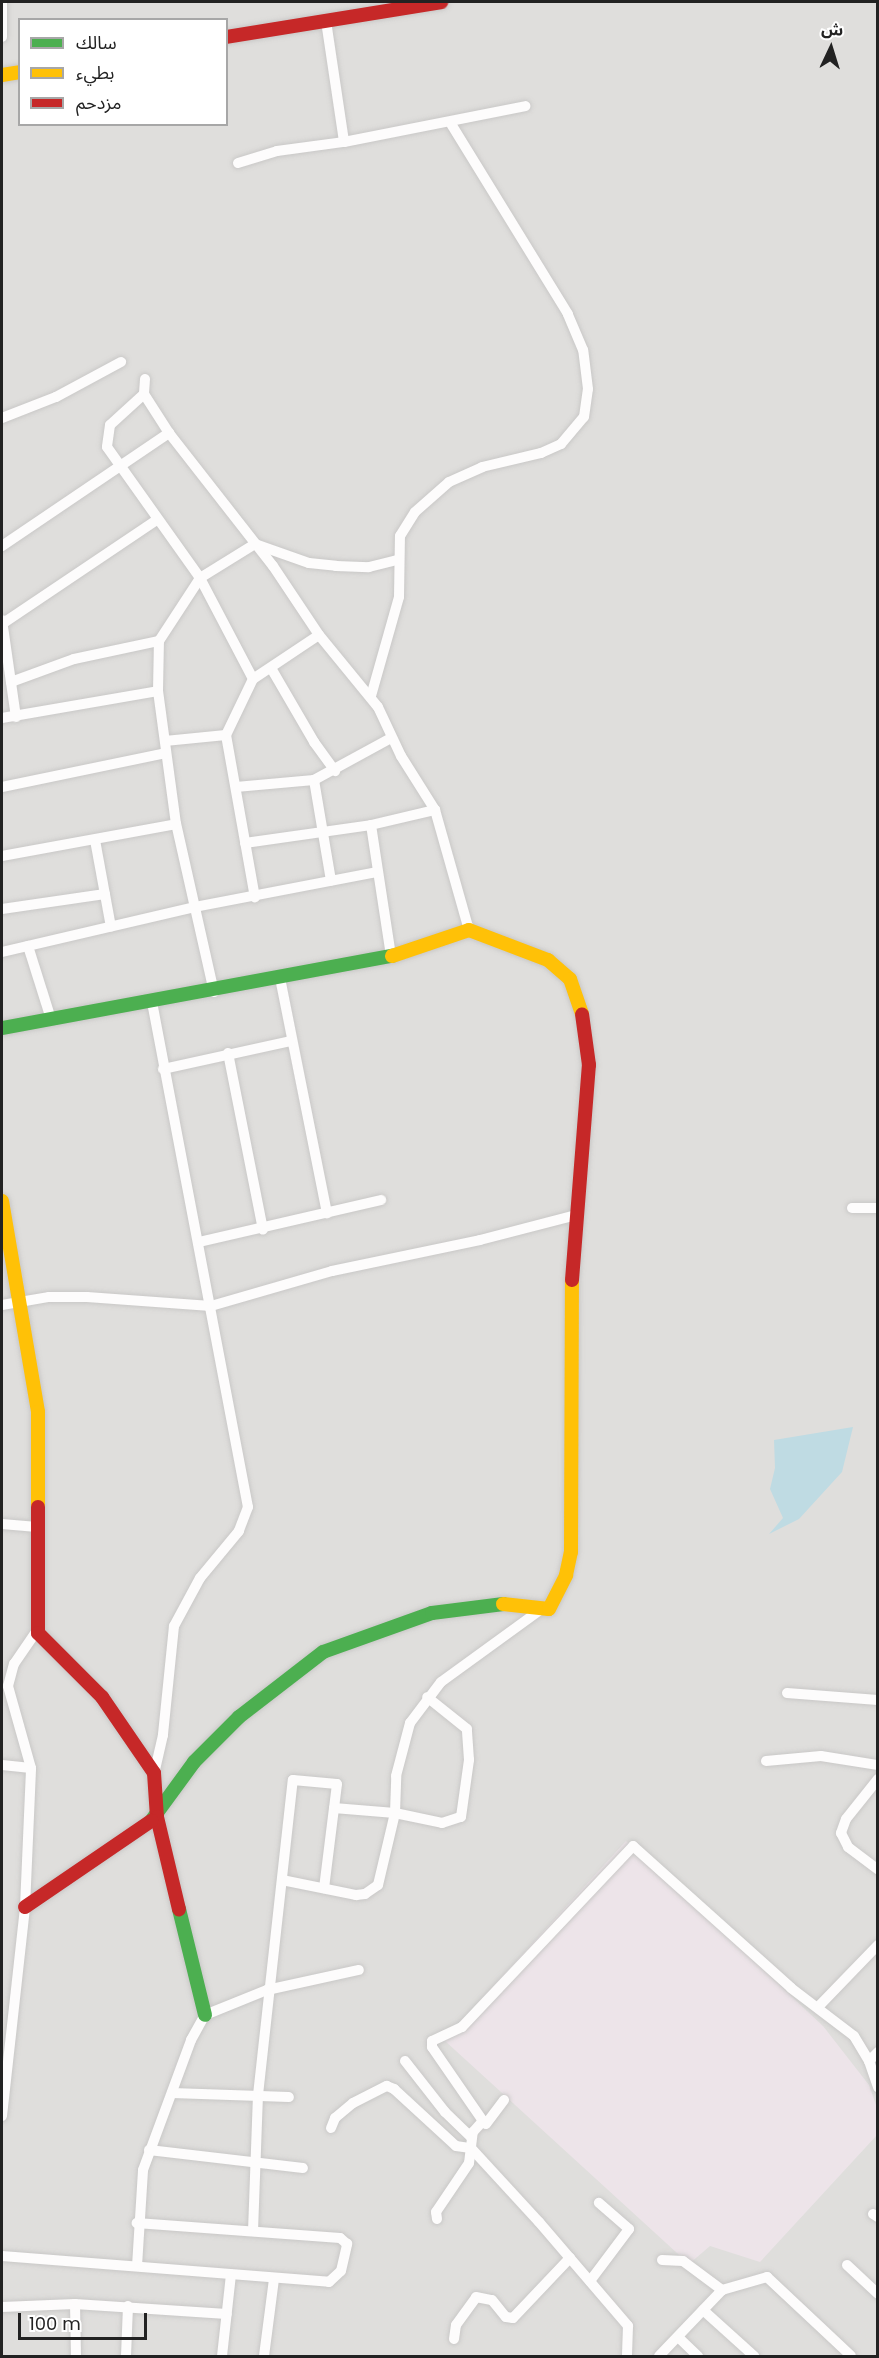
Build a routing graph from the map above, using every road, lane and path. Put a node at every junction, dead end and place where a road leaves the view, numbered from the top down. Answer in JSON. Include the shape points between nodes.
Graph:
{"nodes":[{"id":1,"x":441,"y":2,"type":"edge"},
{"id":2,"x":2,"y":3,"type":"edge"},
{"id":3,"x":326,"y":21,"type":"junction"},
{"id":4,"x":2,"y":37,"type":"edge"},
{"id":5,"x":228,"y":37,"type":"edge"},
{"id":6,"x":18,"y":72,"type":"edge"},
{"id":7,"x":2,"y":75,"type":"edge"},
{"id":8,"x":525,"y":106,"type":"dead end"},
{"id":9,"x":450,"y":122,"type":"junction"},
{"id":10,"x":344,"y":142,"type":"junction"},
{"id":11,"x":238,"y":163,"type":"dead end"},
{"id":12,"x":121,"y":362,"type":"dead end"},
{"id":13,"x":144,"y":379,"type":"dead end"},
{"id":14,"x":144,"y":394,"type":"junction"},
{"id":15,"x":2,"y":418,"type":"edge"},
{"id":16,"x":169,"y":433,"type":"junction"},
{"id":17,"x":119,"y":467,"type":"junction"},
{"id":18,"x":157,"y":520,"type":"junction"},
{"id":19,"x":255,"y":544,"type":"junction"},
{"id":20,"x":2,"y":546,"type":"edge"},
{"id":21,"x":398,"y":560,"type":"junction"},
{"id":22,"x":200,"y":578,"type":"junction"},
{"id":23,"x":2,"y":622,"type":"edge"},
{"id":24,"x":319,"y":634,"type":"junction"},
{"id":25,"x":159,"y":641,"type":"junction"},
{"id":26,"x":271,"y":668,"type":"junction"},
{"id":27,"x":254,"y":679,"type":"junction"},
{"id":28,"x":11,"y":682,"type":"junction"},
{"id":29,"x":158,"y":691,"type":"junction"},
{"id":30,"x":371,"y":696,"type":"junction"},
{"id":31,"x":16,"y":717,"type":"junction"},
{"id":32,"x":2,"y":718,"type":"edge"},
{"id":33,"x":226,"y":735,"type":"junction"},
{"id":34,"x":391,"y":738,"type":"junction"},
{"id":35,"x":165,"y":741,"type":"junction"},
{"id":36,"x":166,"y":753,"type":"junction"},
{"id":37,"x":335,"y":771,"type":"junction"},
{"id":38,"x":314,"y":780,"type":"junction"},
{"id":39,"x":2,"y":787,"type":"edge"},
{"id":40,"x":236,"y":788,"type":"junction"},
{"id":41,"x":435,"y":810,"type":"junction"},
{"id":42,"x":176,"y":824,"type":"junction"},
{"id":43,"x":371,"y":825,"type":"junction"},
{"id":44,"x":324,"y":833,"type":"junction"},
{"id":45,"x":95,"y":840,"type":"junction"},
{"id":46,"x":245,"y":843,"type":"junction"},
{"id":47,"x":2,"y":856,"type":"edge"},
{"id":48,"x":377,"y":872,"type":"junction"},
{"id":49,"x":331,"y":881,"type":"junction"},
{"id":50,"x":105,"y":894,"type":"junction"},
{"id":51,"x":255,"y":897,"type":"junction"},
{"id":52,"x":195,"y":907,"type":"junction"},
{"id":53,"x":2,"y":909,"type":"edge"},
{"id":54,"x":111,"y":927,"type":"junction"},
{"id":55,"x":469,"y":930,"type":"junction"},
{"id":56,"x":28,"y":946,"type":"junction"},
{"id":57,"x":2,"y":952,"type":"edge"},
{"id":58,"x":391,"y":956,"type":"junction"},
{"id":59,"x":279,"y":978,"type":"junction"},
{"id":60,"x":214,"y":992,"type":"junction"},
{"id":61,"x":152,"y":1002,"type":"junction"},
{"id":62,"x":51,"y":1019,"type":"junction"},
{"id":63,"x":2,"y":1028,"type":"edge"},
{"id":64,"x":290,"y":1041,"type":"junction"},
{"id":65,"x":228,"y":1053,"type":"junction"},
{"id":66,"x":163,"y":1069,"type":"junction"},
{"id":67,"x":381,"y":1200,"type":"dead end"},
{"id":68,"x":2,"y":1201,"type":"edge"},
{"id":69,"x":852,"y":1208,"type":"dead end"},
{"id":70,"x":878,"y":1209,"type":"edge"},
{"id":71,"x":327,"y":1213,"type":"junction"},
{"id":72,"x":576,"y":1215,"type":"junction"},
{"id":73,"x":262,"y":1230,"type":"junction"},
{"id":74,"x":5,"y":1241,"type":"edge"},
{"id":75,"x":198,"y":1242,"type":"junction"},
{"id":76,"x":22,"y":1303,"type":"junction"},
{"id":77,"x":2,"y":1305,"type":"edge"},
{"id":78,"x":211,"y":1306,"type":"junction"},
{"id":79,"x":2,"y":1524,"type":"edge"},
{"id":80,"x":37,"y":1527,"type":"junction"},
{"id":81,"x":543,"y":1608,"type":"junction"},
{"id":82,"x":38,"y":1629,"type":"junction"},
{"id":83,"x":787,"y":1693,"type":"dead end"},
{"id":84,"x":5,"y":1696,"type":"edge"},
{"id":85,"x":427,"y":1697,"type":"junction"},
{"id":86,"x":878,"y":1700,"type":"edge"},
{"id":87,"x":766,"y":1761,"type":"dead end"},
{"id":88,"x":2,"y":1765,"type":"edge"},
{"id":89,"x":878,"y":1765,"type":"edge"},
{"id":90,"x":31,"y":1768,"type":"junction"},
{"id":91,"x":154,"y":1773,"type":"junction"},
{"id":92,"x":878,"y":1779,"type":"edge"},
{"id":93,"x":334,"y":1808,"type":"junction"},
{"id":94,"x":395,"y":1813,"type":"junction"},
{"id":95,"x":157,"y":1817,"type":"junction"},
{"id":96,"x":878,"y":1870,"type":"edge"},
{"id":97,"x":282,"y":1880,"type":"junction"},
{"id":98,"x":324,"y":1888,"type":"junction"},
{"id":99,"x":25,"y":1907,"type":"junction"},
{"id":100,"x":878,"y":1945,"type":"edge"},
{"id":101,"x":359,"y":1970,"type":"dead end"},
{"id":102,"x":267,"y":1990,"type":"junction"},
{"id":103,"x":819,"y":2006,"type":"junction"},
{"id":104,"x":205,"y":2014,"type":"junction"},
{"id":105,"x":878,"y":2052,"type":"edge"},
{"id":106,"x":405,"y":2061,"type":"dead end"},
{"id":107,"x":869,"y":2061,"type":"junction"},
{"id":108,"x":5,"y":2065,"type":"edge"},
{"id":109,"x":878,"y":2087,"type":"edge"},
{"id":110,"x":172,"y":2093,"type":"junction"},
{"id":111,"x":258,"y":2095,"type":"junction"},
{"id":112,"x":290,"y":2097,"type":"dead end"},
{"id":113,"x":504,"y":2100,"type":"dead end"},
{"id":114,"x":2,"y":2116,"type":"edge"},
{"id":115,"x":483,"y":2121,"type":"junction"},
{"id":116,"x":331,"y":2128,"type":"dead end"},
{"id":117,"x":471,"y":2142,"type":"junction"},
{"id":118,"x":149,"y":2150,"type":"junction"},
{"id":119,"x":253,"y":2160,"type":"junction"},
{"id":120,"x":303,"y":2168,"type":"dead end"},
{"id":121,"x":599,"y":2203,"type":"dead end"},
{"id":122,"x":437,"y":2219,"type":"dead end"},
{"id":123,"x":137,"y":2223,"type":"junction"},
{"id":124,"x":253,"y":2231,"type":"junction"},
{"id":125,"x":2,"y":2256,"type":"edge"},
{"id":126,"x":570,"y":2258,"type":"junction"},
{"id":127,"x":662,"y":2260,"type":"dead end"},
{"id":128,"x":138,"y":2265,"type":"junction"},
{"id":129,"x":847,"y":2265,"type":"dead end"},
{"id":130,"x":231,"y":2274,"type":"junction"},
{"id":131,"x":274,"y":2279,"type":"junction"},
{"id":132,"x":590,"y":2281,"type":"junction"},
{"id":133,"x":722,"y":2290,"type":"junction"},
{"id":134,"x":878,"y":2294,"type":"edge"},
{"id":135,"x":75,"y":2304,"type":"junction"},
{"id":136,"x":128,"y":2306,"type":"junction"},
{"id":137,"x":2,"y":2307,"type":"edge"},
{"id":138,"x":703,"y":2310,"type":"junction"},
{"id":139,"x":227,"y":2314,"type":"junction"},
{"id":140,"x":678,"y":2337,"type":"junction"},
{"id":141,"x":454,"y":2339,"type":"dead end"},
{"id":142,"x":76,"y":2356,"type":"edge"},
{"id":143,"x":126,"y":2356,"type":"edge"},
{"id":144,"x":222,"y":2356,"type":"edge"},
{"id":145,"x":264,"y":2356,"type":"edge"},
{"id":146,"x":627,"y":2356,"type":"edge"},
{"id":147,"x":659,"y":2356,"type":"edge"},
{"id":148,"x":698,"y":2356,"type":"edge"},
{"id":149,"x":754,"y":2356,"type":"edge"},
{"id":150,"x":851,"y":2356,"type":"edge"}],
"edges":[{"from":1,"to":3,"type":"main road"},
{"from":2,"to":4,"type":"street"},
{"from":3,"to":5,"type":"main road"},
{"from":3,"to":10,"type":"street"},
{"from":6,"to":7,"type":"main road"},
{"from":8,"to":9,"type":"street"},
{"from":9,"to":10,"type":"street"},
{"from":9,"to":21,"type":"street","via":[[568,314],[583,350],[588,389],[584,417],[561,444],[541,453],[482,467],[430,496],[400,536]]},
{"from":10,"to":11,"type":"street","via":[[277,151]]},
{"from":12,"to":15,"type":"street","via":[[56,397]]},
{"from":13,"to":14,"type":"street"},
{"from":14,"to":16,"type":"street"},
{"from":14,"to":17,"type":"street","via":[[108,429],[107,447]]},
{"from":16,"to":17,"type":"street"},
{"from":16,"to":19,"type":"street"},
{"from":17,"to":18,"type":"street"},
{"from":17,"to":20,"type":"street"},
{"from":18,"to":22,"type":"street"},
{"from":18,"to":23,"type":"street"},
{"from":19,"to":21,"type":"street","via":[[309,563],[369,567]]},
{"from":19,"to":22,"type":"street"},
{"from":19,"to":24,"type":"street"},
{"from":21,"to":30,"type":"street","via":[[399,597]]},
{"from":22,"to":25,"type":"street"},
{"from":22,"to":27,"type":"street"},
{"from":23,"to":28,"type":"street"},
{"from":24,"to":26,"type":"street"},
{"from":24,"to":30,"type":"street"},
{"from":25,"to":28,"type":"street","via":[[74,659]]},
{"from":25,"to":29,"type":"street"},
{"from":26,"to":27,"type":"street"},
{"from":26,"to":37,"type":"street"},
{"from":27,"to":33,"type":"street"},
{"from":28,"to":31,"type":"street"},
{"from":29,"to":31,"type":"street"},
{"from":29,"to":35,"type":"street"},
{"from":30,"to":34,"type":"street"},
{"from":31,"to":32,"type":"street"},
{"from":33,"to":35,"type":"street"},
{"from":33,"to":40,"type":"street"},
{"from":34,"to":37,"type":"street"},
{"from":34,"to":41,"type":"street"},
{"from":35,"to":36,"type":"street"},
{"from":36,"to":39,"type":"street"},
{"from":36,"to":42,"type":"street"},
{"from":37,"to":38,"type":"street"},
{"from":38,"to":40,"type":"street"},
{"from":38,"to":44,"type":"street"},
{"from":40,"to":46,"type":"street"},
{"from":41,"to":43,"type":"street"},
{"from":41,"to":55,"type":"street"},
{"from":42,"to":45,"type":"street"},
{"from":42,"to":52,"type":"street"},
{"from":43,"to":44,"type":"street"},
{"from":43,"to":48,"type":"street"},
{"from":44,"to":46,"type":"street"},
{"from":44,"to":49,"type":"street"},
{"from":45,"to":47,"type":"street"},
{"from":45,"to":50,"type":"street"},
{"from":46,"to":51,"type":"street"},
{"from":48,"to":49,"type":"street"},
{"from":48,"to":58,"type":"street"},
{"from":49,"to":51,"type":"street"},
{"from":50,"to":53,"type":"street"},
{"from":50,"to":54,"type":"street"},
{"from":51,"to":52,"type":"street"},
{"from":52,"to":54,"type":"street"},
{"from":52,"to":60,"type":"street"},
{"from":54,"to":56,"type":"street"},
{"from":55,"to":58,"type":"main road"},
{"from":55,"to":72,"type":"main road","via":[[548,960],[570,979],[577,991],[589,1056],[590,1092]]},
{"from":56,"to":57,"type":"street"},
{"from":56,"to":62,"type":"street"},
{"from":58,"to":59,"type":"main road"},
{"from":59,"to":60,"type":"main road"},
{"from":59,"to":64,"type":"street"},
{"from":60,"to":61,"type":"main road"},
{"from":61,"to":62,"type":"main road"},
{"from":61,"to":66,"type":"street"},
{"from":62,"to":63,"type":"main road"},
{"from":64,"to":65,"type":"street"},
{"from":64,"to":71,"type":"street"},
{"from":65,"to":66,"type":"street"},
{"from":65,"to":73,"type":"street"},
{"from":66,"to":75,"type":"street"},
{"from":67,"to":71,"type":"street"},
{"from":68,"to":74,"type":"main road"},
{"from":69,"to":70,"type":"street"},
{"from":71,"to":73,"type":"street"},
{"from":72,"to":78,"type":"street","via":[[332,1271]]},
{"from":72,"to":81,"type":"main road","via":[[571,1292],[570,1562],[549,1609]]},
{"from":73,"to":75,"type":"street"},
{"from":74,"to":76,"type":"main road"},
{"from":75,"to":78,"type":"street"},
{"from":76,"to":77,"type":"street"},
{"from":76,"to":78,"type":"street","via":[[87,1297]]},
{"from":76,"to":80,"type":"main road","via":[[40,1436]]},
{"from":78,"to":91,"type":"street","via":[[248,1507],[239,1531],[201,1578],[174,1626],[163,1735]]},
{"from":79,"to":80,"type":"street"},
{"from":80,"to":82,"type":"main road","via":[[41,1588]]},
{"from":81,"to":85,"type":"street","via":[[453,1673]]},
{"from":81,"to":95,"type":"main road","via":[[508,1603],[432,1613],[323,1652],[239,1718],[194,1762]]},
{"from":82,"to":84,"type":"street","via":[[14,1664]]},
{"from":82,"to":91,"type":"main road","via":[[41,1637],[102,1696]]},
{"from":83,"to":86,"type":"street"},
{"from":84,"to":90,"type":"street"},
{"from":85,"to":94,"type":"street","via":[[410,1723],[396,1776]]},
{"from":85,"to":94,"type":"street","via":[[467,1729],[464,1808],[453,1822],[442,1823]]},
{"from":87,"to":89,"type":"street","via":[[820,1756]]},
{"from":88,"to":90,"type":"street"},
{"from":90,"to":99,"type":"street"},
{"from":91,"to":95,"type":"main road"},
{"from":92,"to":96,"type":"street","via":[[846,1819],[841,1833],[848,1847]]},
{"from":93,"to":94,"type":"street"},
{"from":93,"to":97,"type":"street","via":[[337,1784],[293,1780]]},
{"from":93,"to":98,"type":"street"},
{"from":94,"to":98,"type":"street","via":[[378,1885],[356,1895]]},
{"from":95,"to":99,"type":"main road"},
{"from":95,"to":104,"type":"main road"},
{"from":97,"to":98,"type":"street"},
{"from":97,"to":102,"type":"street"},
{"from":99,"to":108,"type":"street"},
{"from":100,"to":103,"type":"street"},
{"from":101,"to":102,"type":"street"},
{"from":102,"to":104,"type":"street"},
{"from":102,"to":111,"type":"street"},
{"from":103,"to":107,"type":"street","via":[[854,2036]]},
{"from":103,"to":115,"type":"street","via":[[791,1988],[632,1846],[462,2027],[432,2041],[432,2047]]},
{"from":104,"to":110,"type":"street"},
{"from":105,"to":107,"type":"street"},
{"from":106,"to":117,"type":"street"},
{"from":107,"to":109,"type":"street"},
{"from":108,"to":114,"type":"street"},
{"from":110,"to":111,"type":"street"},
{"from":110,"to":118,"type":"street"},
{"from":111,"to":112,"type":"street"},
{"from":111,"to":119,"type":"street"},
{"from":113,"to":115,"type":"street","via":[[486,2124]]},
{"from":115,"to":117,"type":"street"},
{"from":116,"to":117,"type":"street","via":[[335,2118],[353,2103],[391,2086],[456,2146]]},
{"from":117,"to":122,"type":"street","via":[[469,2163],[436,2212]]},
{"from":117,"to":126,"type":"street"},
{"from":118,"to":119,"type":"street"},
{"from":118,"to":123,"type":"street","via":[[140,2182]]},
{"from":119,"to":120,"type":"street"},
{"from":119,"to":124,"type":"street"},
{"from":121,"to":132,"type":"street","via":[[629,2229]]},
{"from":123,"to":124,"type":"street"},
{"from":123,"to":128,"type":"street"},
{"from":124,"to":131,"type":"street","via":[[345,2240],[341,2271],[334,2280]]},
{"from":125,"to":128,"type":"street"},
{"from":126,"to":132,"type":"street"},
{"from":126,"to":141,"type":"street","via":[[513,2318],[506,2317],[492,2300],[476,2297],[456,2325]]},
{"from":127,"to":133,"type":"street","via":[[683,2261]]},
{"from":128,"to":130,"type":"street"},
{"from":129,"to":134,"type":"street"},
{"from":130,"to":131,"type":"street"},
{"from":130,"to":139,"type":"street"},
{"from":131,"to":145,"type":"street"},
{"from":132,"to":146,"type":"street","via":[[629,2329]]},
{"from":133,"to":138,"type":"street"},
{"from":133,"to":150,"type":"street","via":[[767,2277]]},
{"from":135,"to":136,"type":"street"},
{"from":135,"to":137,"type":"street"},
{"from":135,"to":142,"type":"street"},
{"from":136,"to":139,"type":"street"},
{"from":136,"to":143,"type":"street"},
{"from":138,"to":140,"type":"street"},
{"from":138,"to":149,"type":"street"},
{"from":139,"to":144,"type":"street"},
{"from":140,"to":147,"type":"street"},
{"from":140,"to":148,"type":"street"}]}
